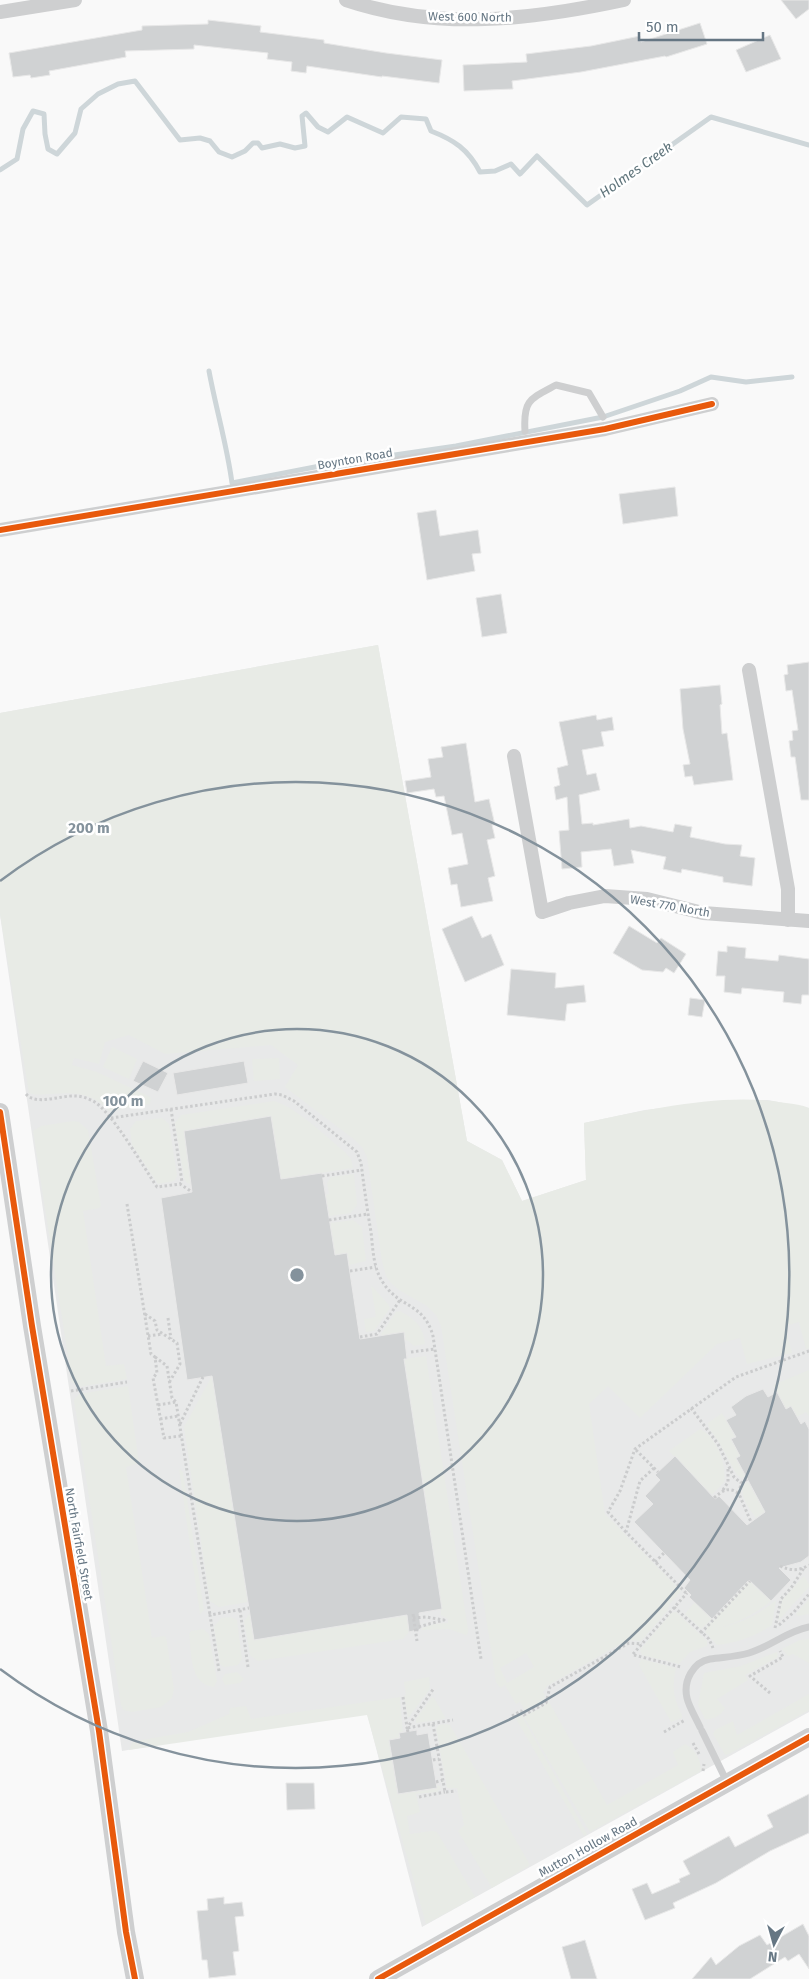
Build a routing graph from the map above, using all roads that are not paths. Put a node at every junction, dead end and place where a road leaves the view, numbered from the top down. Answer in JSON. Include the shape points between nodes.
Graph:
{"nodes":[{"id":1,"x":346,"y":0,"type":"edge"},
{"id":2,"x":624,"y":0,"type":"edge"},
{"id":3,"x":70,"y":1,"type":"edge"},
{"id":4,"x":0,"y":12,"type":"edge"},
{"id":5,"x":712,"y":404,"type":"dead end"},
{"id":6,"x":603,"y":416,"type":"dead end"},
{"id":7,"x":525,"y":432,"type":"dead end"},
{"id":8,"x":0,"y":530,"type":"edge"},
{"id":9,"x":749,"y":670,"type":"dead end"},
{"id":10,"x":514,"y":756,"type":"dead end"},
{"id":11,"x":788,"y":920,"type":"junction"},
{"id":12,"x":809,"y":922,"type":"edge"},
{"id":13,"x":0,"y":1112,"type":"edge"},
{"id":14,"x":809,"y":1627,"type":"edge"},
{"id":15,"x":809,"y":1737,"type":"edge"},
{"id":16,"x":728,"y":1784,"type":"junction"},
{"id":17,"x":135,"y":1979,"type":"edge"},
{"id":18,"x":378,"y":1979,"type":"edge"}],
"edges":[{"from":1,"to":2,"type":"street","name":"West 600 North","via":[[369,8],[437,19],[496,20],[567,12]]},
{"from":3,"to":4,"type":"street"},
{"from":5,"to":8,"type":"street","name":"Boynton Road","via":[[605,429]]},
{"from":6,"to":7,"type":"lane","via":[[589,393],[556,385],[531,398],[524,414]]},
{"from":9,"to":11,"type":"street","via":[[788,889]]},
{"from":10,"to":11,"type":"street","name":"West 770 North","via":[[542,912],[605,896],[647,899],[704,913]]},
{"from":11,"to":12,"type":"street","name":"West 770 North"},
{"from":13,"to":17,"type":"street","name":"North Fairfield Street","via":[[99,1731]]},
{"from":14,"to":16,"type":"lane","via":[[795,1630],[750,1653],[710,1659],[698,1664],[690,1674],[687,1698]]},
{"from":15,"to":16,"type":"street","name":"Mutton Hollow Road"},
{"from":16,"to":18,"type":"street","name":"Mutton Hollow Road"}]}
